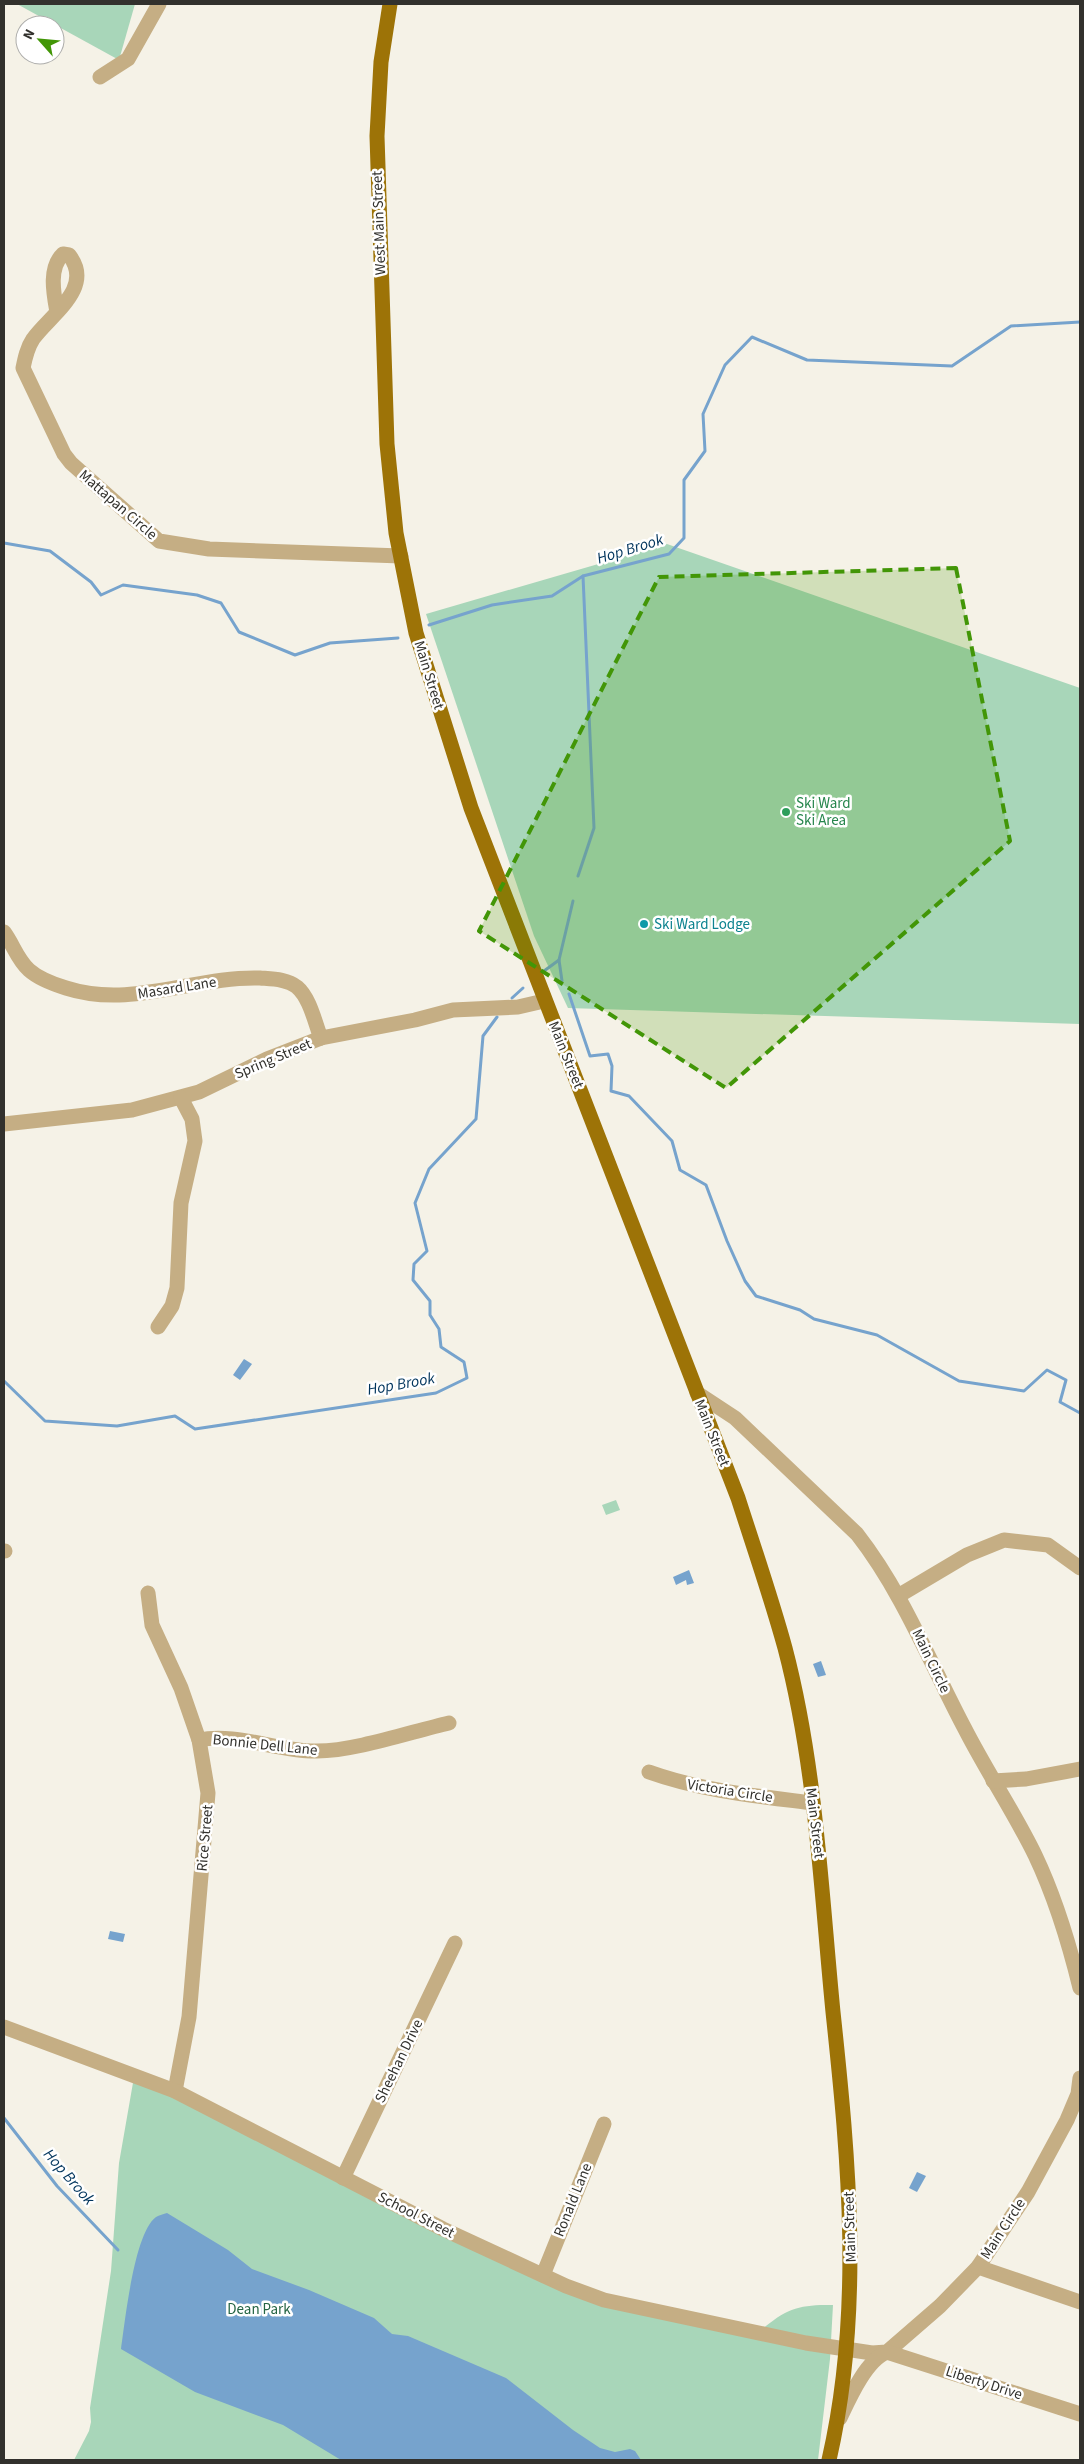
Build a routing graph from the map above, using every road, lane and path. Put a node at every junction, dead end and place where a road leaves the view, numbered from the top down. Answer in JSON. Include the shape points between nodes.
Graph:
{"nodes":[{"id":1,"x":159,"y":4,"type":"edge"},
{"id":2,"x":390,"y":4,"type":"edge"},
{"id":3,"x":100,"y":77,"type":"dead end"},
{"id":4,"x":57,"y":312,"type":"dead end"},
{"id":5,"x":387,"y":444,"type":"joint"},
{"id":6,"x":401,"y":556,"type":"junction"},
{"id":7,"x":4,"y":932,"type":"edge"},
{"id":8,"x":8,"y":951,"type":"edge"},
{"id":9,"x":544,"y":1001,"type":"junction"},
{"id":10,"x":321,"y":1038,"type":"junction"},
{"id":11,"x":181,"y":1098,"type":"junction"},
{"id":12,"x":4,"y":1124,"type":"edge"},
{"id":13,"x":158,"y":1327,"type":"dead end"},
{"id":14,"x":697,"y":1393,"type":"junction"},
{"id":15,"x":1080,"y":1568,"type":"edge"},
{"id":16,"x":148,"y":1593,"type":"dead end"},
{"id":17,"x":898,"y":1596,"type":"junction"},
{"id":18,"x":449,"y":1723,"type":"dead end"},
{"id":19,"x":199,"y":1740,"type":"junction"},
{"id":20,"x":1080,"y":1769,"type":"edge"},
{"id":21,"x":649,"y":1772,"type":"dead end"},
{"id":22,"x":993,"y":1781,"type":"junction"},
{"id":23,"x":813,"y":1802,"type":"junction"},
{"id":24,"x":455,"y":1943,"type":"dead end"},
{"id":25,"x":1075,"y":1949,"type":"edge"},
{"id":26,"x":1080,"y":1988,"type":"edge"},
{"id":27,"x":4,"y":2027,"type":"edge"},
{"id":28,"x":1080,"y":2078,"type":"edge"},
{"id":29,"x":174,"y":2091,"type":"junction"},
{"id":30,"x":1073,"y":2119,"type":"edge"},
{"id":31,"x":604,"y":2124,"type":"dead end"},
{"id":32,"x":343,"y":2178,"type":"junction"},
{"id":33,"x":978,"y":2267,"type":"junction"},
{"id":34,"x":543,"y":2275,"type":"junction"},
{"id":35,"x":1080,"y":2302,"type":"edge"},
{"id":36,"x":846,"y":2348,"type":"junction"},
{"id":37,"x":887,"y":2352,"type":"junction"},
{"id":38,"x":1080,"y":2414,"type":"edge"},
{"id":39,"x":837,"y":2426,"type":"junction"},
{"id":40,"x":830,"y":2460,"type":"edge"}],
"edges":[{"from":1,"to":3,"type":"street","via":[[128,59]]},
{"from":2,"to":5,"type":"main road","name":"West Main Street","via":[[381,62],[377,127]]},
{"from":4,"to":6,"type":"street","name":"Mattapan Circle","via":[[32,340],[23,368],[71,464],[159,541],[209,549]]},
{"from":5,"to":6,"type":"main road","name":"Main Street"},
{"from":6,"to":9,"type":"main road","name":"Main Street","via":[[416,632],[447,736]]},
{"from":7,"to":8,"type":"street","name":"Masard Lane"},
{"from":8,"to":10,"type":"street","name":"Masard Lane","via":[[51,984],[86,995],[125,996],[251,978],[287,981],[304,996]]},
{"from":9,"to":10,"type":"street","name":"Spring Street","via":[[518,1007],[453,1010]]},
{"from":9,"to":14,"type":"main road","name":"Main Street"},
{"from":10,"to":11,"type":"street","name":"Spring Street"},
{"from":11,"to":12,"type":"street","name":"Spring Street","via":[[132,1110]]},
{"from":11,"to":13,"type":"street","via":[[192,1119],[194,1141],[181,1203],[176,1288],[172,1306]]},
{"from":14,"to":17,"type":"street","name":"Main Circle","via":[[735,1418],[857,1534]]},
{"from":14,"to":23,"type":"main road","name":"Main Street","via":[[759,1557],[785,1648]]},
{"from":15,"to":17,"type":"street","via":[[1048,1545],[1004,1540],[967,1556]]},
{"from":16,"to":19,"type":"street","name":"Rice Street","via":[[152,1625],[181,1688]]},
{"from":17,"to":22,"type":"street","name":"Main Circle"},
{"from":18,"to":19,"type":"street","name":"Bonnie Dell Lane","via":[[328,1751],[213,1738]]},
{"from":19,"to":29,"type":"street","name":"Rice Street","via":[[207,1779],[208,1808],[189,2017]]},
{"from":20,"to":22,"type":"street","via":[[1026,1779]]},
{"from":21,"to":23,"type":"street","name":"Victoria Circle","via":[[715,1791]]},
{"from":22,"to":25,"type":"street","name":"Main Circle","via":[[1034,1854]]},
{"from":23,"to":36,"type":"main road","name":"Main Street","via":[[845,2131],[851,2241]]},
{"from":24,"to":32,"type":"street","name":"Sheehan Drive"},
{"from":25,"to":26,"type":"street","name":"Main Circle"},
{"from":27,"to":29,"type":"street","name":"School Street"},
{"from":28,"to":30,"type":"street","name":"Main Circle"},
{"from":29,"to":32,"type":"street","name":"School Street"},
{"from":30,"to":33,"type":"street","name":"Main Circle"},
{"from":31,"to":34,"type":"street","name":"Ronald Lane"},
{"from":32,"to":34,"type":"street","name":"School Street"},
{"from":33,"to":35,"type":"street"},
{"from":33,"to":37,"type":"street","name":"Main Circle","via":[[940,2306]]},
{"from":34,"to":36,"type":"street","name":"School Street","via":[[623,2305],[806,2343]]},
{"from":36,"to":37,"type":"street"},
{"from":36,"to":39,"type":"main road","name":"Main Street"},
{"from":37,"to":38,"type":"street","name":"Liberty Drive"},
{"from":37,"to":39,"type":"street","name":"Main Circle","via":[[880,2355],[862,2377]]},
{"from":39,"to":40,"type":"main road","name":"Main Street"}]}
